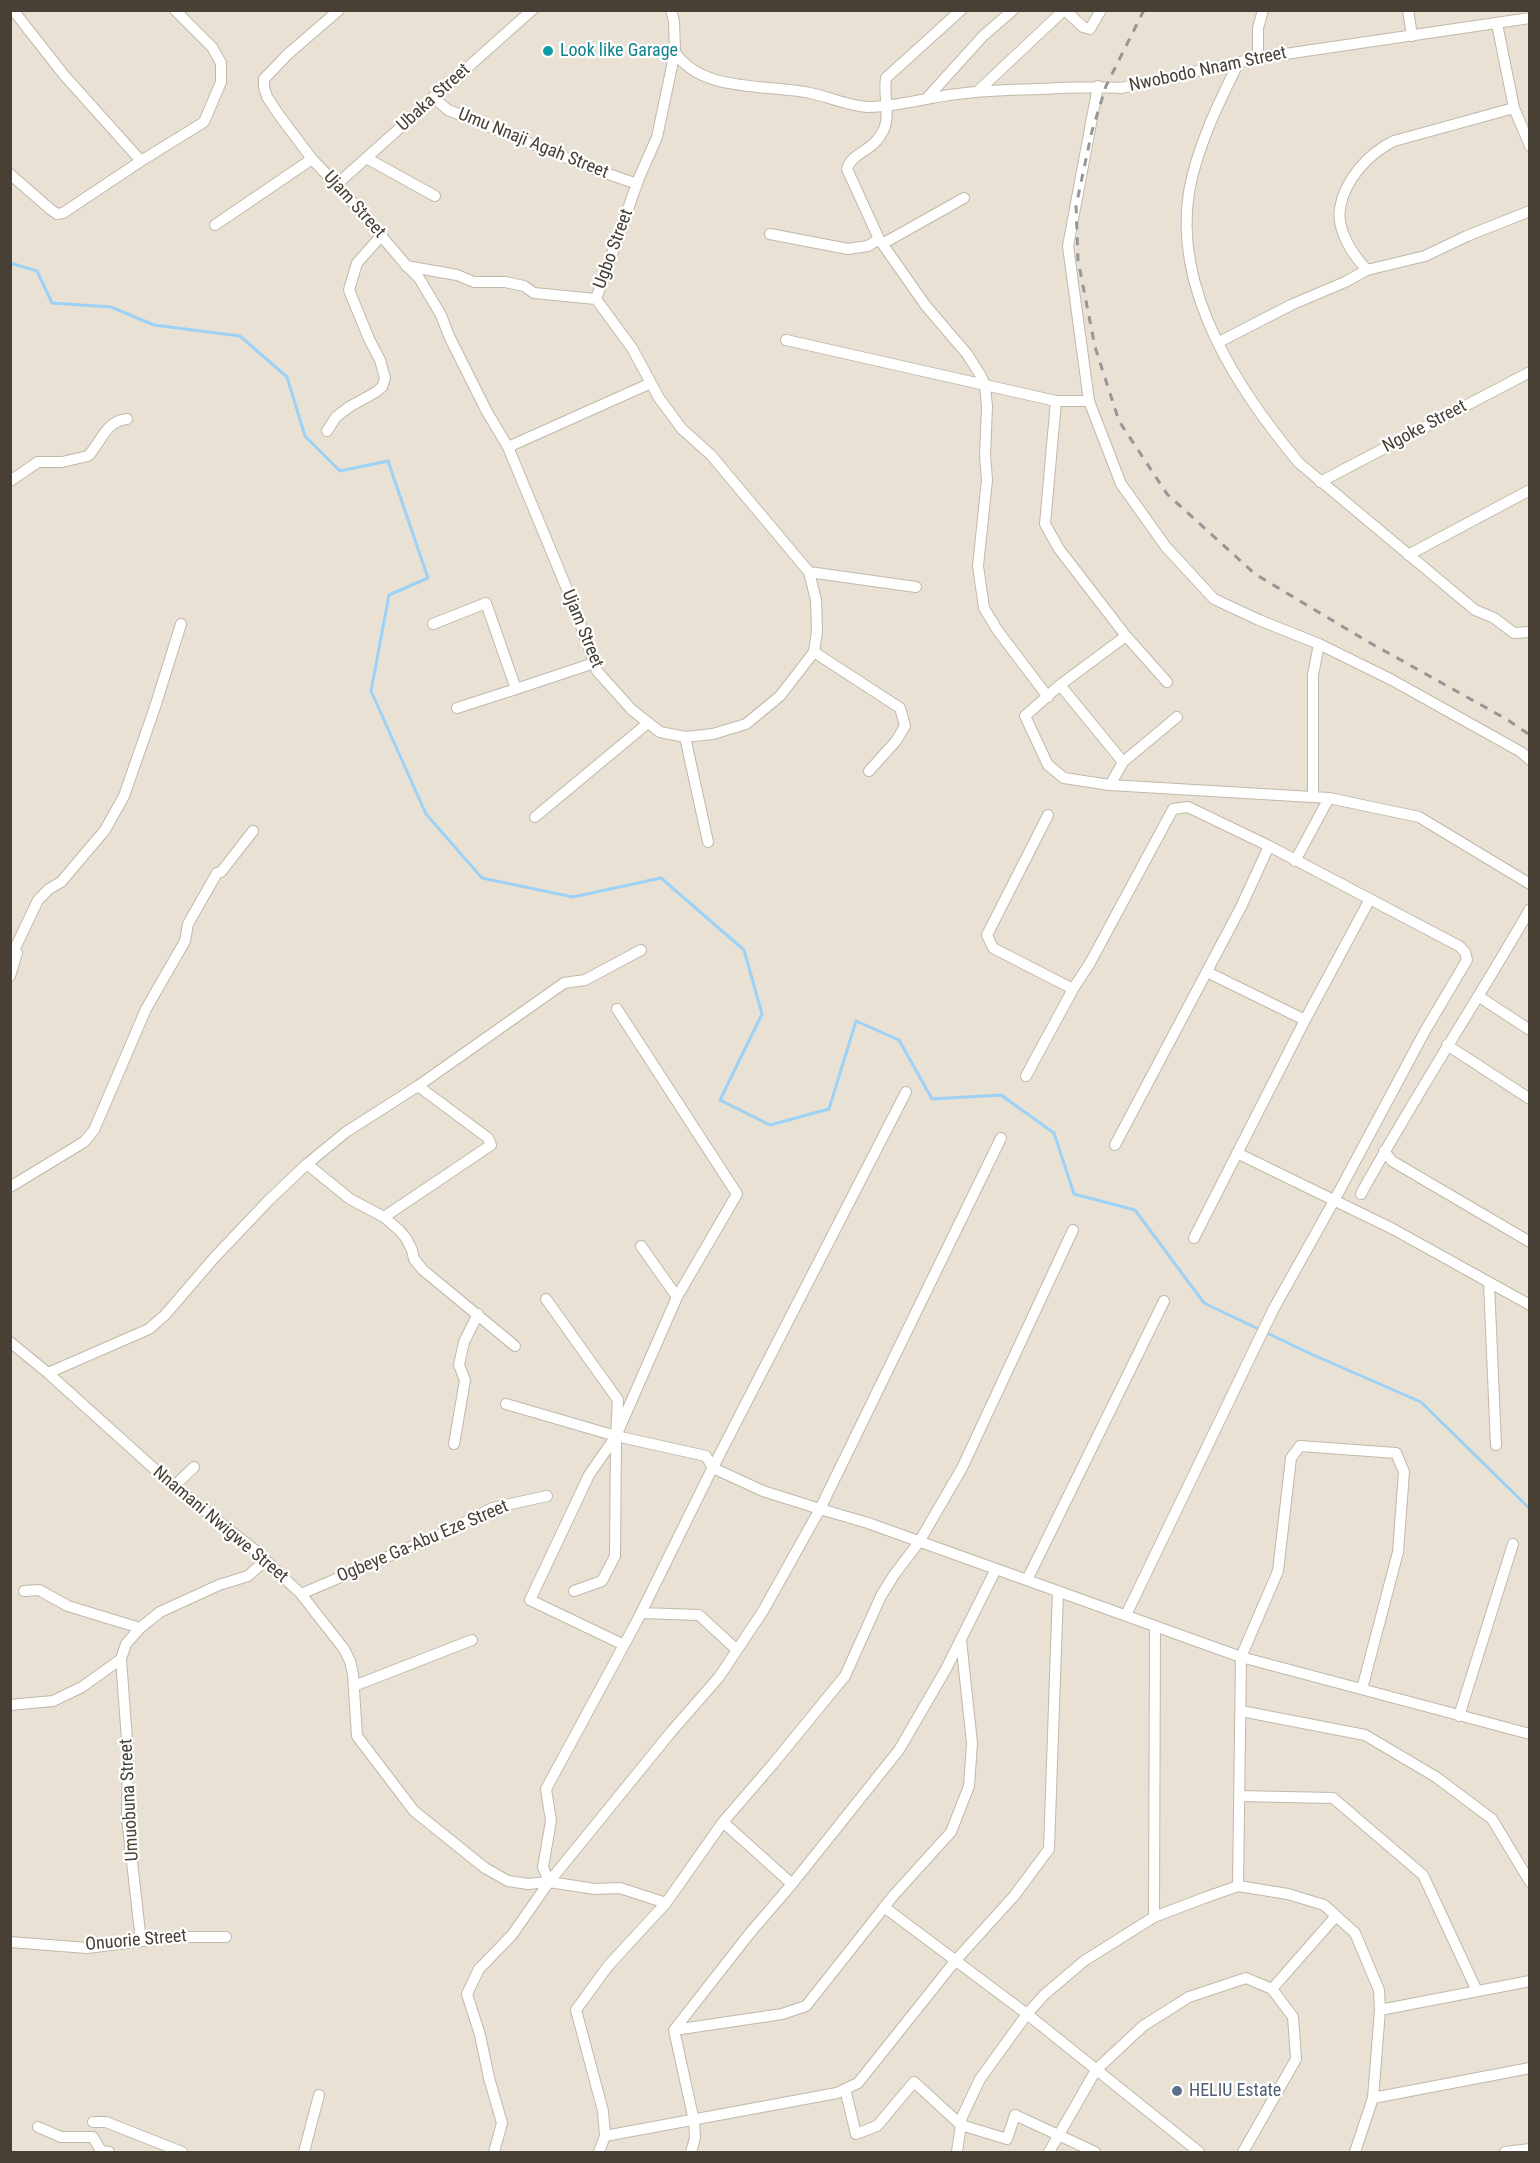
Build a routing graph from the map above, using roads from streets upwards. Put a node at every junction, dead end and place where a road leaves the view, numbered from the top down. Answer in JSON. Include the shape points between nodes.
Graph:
{"nodes":[{"id":1,"x":13,"y":10,"type":"edge"},
{"id":2,"x":175,"y":10,"type":"edge"},
{"id":3,"x":339,"y":10,"type":"edge"},
{"id":4,"x":532,"y":10,"type":"edge"},
{"id":5,"x":671,"y":10,"type":"edge"},
{"id":6,"x":961,"y":10,"type":"edge"},
{"id":7,"x":1013,"y":10,"type":"edge"},
{"id":8,"x":1064,"y":10,"type":"edge"},
{"id":9,"x":1101,"y":10,"type":"edge"},
{"id":10,"x":1263,"y":10,"type":"edge"},
{"id":11,"x":1408,"y":10,"type":"edge"},
{"id":12,"x":1530,"y":18,"type":"edge"},
{"id":13,"x":1497,"y":24,"type":"junction"},
{"id":14,"x":1412,"y":36,"type":"junction"},
{"id":15,"x":675,"y":52,"type":"junction"},
{"id":16,"x":1258,"y":58,"type":"junction"},
{"id":17,"x":1238,"y":64,"type":"junction"},
{"id":18,"x":1098,"y":86,"type":"junction"},
{"id":19,"x":978,"y":91,"type":"junction"},
{"id":20,"x":433,"y":98,"type":"junction"},
{"id":21,"x":927,"y":98,"type":"junction"},
{"id":22,"x":885,"y":106,"type":"junction"},
{"id":23,"x":1514,"y":108,"type":"junction"},
{"id":24,"x":1530,"y":146,"type":"edge"},
{"id":25,"x":312,"y":159,"type":"junction"},
{"id":26,"x":368,"y":159,"type":"junction"},
{"id":27,"x":141,"y":160,"type":"junction"},
{"id":28,"x":10,"y":174,"type":"edge"},
{"id":29,"x":637,"y":184,"type":"junction"},
{"id":30,"x":336,"y":185,"type":"junction"},
{"id":31,"x":435,"y":196,"type":"dead end"},
{"id":32,"x":964,"y":198,"type":"dead end"},
{"id":33,"x":1530,"y":211,"type":"edge"},
{"id":34,"x":215,"y":225,"type":"dead end"},
{"id":35,"x":770,"y":234,"type":"dead end"},
{"id":36,"x":382,"y":235,"type":"junction"},
{"id":37,"x":881,"y":241,"type":"junction"},
{"id":38,"x":406,"y":266,"type":"junction"},
{"id":39,"x":1367,"y":270,"type":"junction"},
{"id":40,"x":596,"y":299,"type":"junction"},
{"id":41,"x":786,"y":340,"type":"dead end"},
{"id":42,"x":1219,"y":342,"type":"junction"},
{"id":43,"x":1530,"y":372,"type":"edge"},
{"id":44,"x":651,"y":383,"type":"junction"},
{"id":45,"x":985,"y":385,"type":"junction"},
{"id":46,"x":1056,"y":401,"type":"junction"},
{"id":47,"x":1089,"y":401,"type":"junction"},
{"id":48,"x":127,"y":418,"type":"dead end"},
{"id":49,"x":327,"y":431,"type":"dead end"},
{"id":50,"x":508,"y":447,"type":"junction"},
{"id":51,"x":10,"y":481,"type":"edge"},
{"id":52,"x":1320,"y":482,"type":"junction"},
{"id":53,"x":1530,"y":490,"type":"edge"},
{"id":54,"x":1408,"y":555,"type":"junction"},
{"id":55,"x":809,"y":572,"type":"junction"},
{"id":56,"x":916,"y":588,"type":"dead end"},
{"id":57,"x":181,"y":624,"type":"dead end"},
{"id":58,"x":433,"y":624,"type":"dead end"},
{"id":59,"x":1529,"y":633,"type":"edge"},
{"id":60,"x":1126,"y":636,"type":"junction"},
{"id":61,"x":1319,"y":644,"type":"junction"},
{"id":62,"x":814,"y":651,"type":"junction"},
{"id":63,"x":594,"y":663,"type":"junction"},
{"id":64,"x":1167,"y":682,"type":"dead end"},
{"id":65,"x":1060,"y":685,"type":"junction"},
{"id":66,"x":516,"y":689,"type":"junction"},
{"id":67,"x":1047,"y":697,"type":"junction"},
{"id":68,"x":457,"y":708,"type":"dead end"},
{"id":69,"x":1177,"y":717,"type":"dead end"},
{"id":70,"x":648,"y":723,"type":"junction"},
{"id":71,"x":685,"y":738,"type":"junction"},
{"id":72,"x":1530,"y":760,"type":"edge"},
{"id":73,"x":1123,"y":762,"type":"junction"},
{"id":74,"x":869,"y":771,"type":"dead end"},
{"id":75,"x":1110,"y":785,"type":"junction"},
{"id":76,"x":1312,"y":797,"type":"junction"},
{"id":77,"x":1329,"y":798,"type":"junction"},
{"id":78,"x":1048,"y":815,"type":"dead end"},
{"id":79,"x":535,"y":817,"type":"dead end"},
{"id":80,"x":253,"y":831,"type":"dead end"},
{"id":81,"x":708,"y":842,"type":"dead end"},
{"id":82,"x":1269,"y":846,"type":"junction"},
{"id":83,"x":1295,"y":861,"type":"junction"},
{"id":84,"x":1530,"y":885,"type":"edge"},
{"id":85,"x":1370,"y":899,"type":"junction"},
{"id":86,"x":1530,"y":909,"type":"edge"},
{"id":87,"x":20,"y":939,"type":"junction"},
{"id":88,"x":641,"y":950,"type":"dead end"},
{"id":89,"x":10,"y":959,"type":"edge"},
{"id":90,"x":1206,"y":972,"type":"junction"},
{"id":91,"x":10,"y":976,"type":"edge"},
{"id":92,"x":1073,"y":989,"type":"junction"},
{"id":93,"x":1478,"y":996,"type":"junction"},
{"id":94,"x":617,"y":1009,"type":"dead end"},
{"id":95,"x":1305,"y":1020,"type":"junction"},
{"id":96,"x":1530,"y":1030,"type":"edge"},
{"id":97,"x":1447,"y":1045,"type":"junction"},
{"id":98,"x":1026,"y":1076,"type":"dead end"},
{"id":99,"x":418,"y":1086,"type":"junction"},
{"id":100,"x":906,"y":1092,"type":"dead end"},
{"id":101,"x":1530,"y":1099,"type":"edge"},
{"id":102,"x":1001,"y":1138,"type":"dead end"},
{"id":103,"x":1115,"y":1145,"type":"dead end"},
{"id":104,"x":1384,"y":1151,"type":"junction"},
{"id":105,"x":1237,"y":1153,"type":"junction"},
{"id":106,"x":307,"y":1164,"type":"junction"},
{"id":107,"x":10,"y":1187,"type":"edge"},
{"id":108,"x":1361,"y":1194,"type":"dead end"},
{"id":109,"x":1335,"y":1199,"type":"junction"},
{"id":110,"x":384,"y":1217,"type":"junction"},
{"id":111,"x":1072,"y":1230,"type":"dead end"},
{"id":112,"x":1194,"y":1238,"type":"dead end"},
{"id":113,"x":1530,"y":1242,"type":"edge"},
{"id":114,"x":640,"y":1246,"type":"dead end"},
{"id":115,"x":1489,"y":1283,"type":"junction"},
{"id":116,"x":677,"y":1297,"type":"junction"},
{"id":117,"x":546,"y":1299,"type":"dead end"},
{"id":118,"x":1164,"y":1301,"type":"dead end"},
{"id":119,"x":1530,"y":1305,"type":"edge"},
{"id":120,"x":478,"y":1314,"type":"junction"},
{"id":121,"x":10,"y":1342,"type":"edge"},
{"id":122,"x":515,"y":1346,"type":"dead end"},
{"id":123,"x":48,"y":1373,"type":"junction"},
{"id":124,"x":506,"y":1404,"type":"dead end"},
{"id":125,"x":616,"y":1436,"type":"junction"},
{"id":126,"x":454,"y":1444,"type":"dead end"},
{"id":127,"x":1496,"y":1445,"type":"dead end"},
{"id":128,"x":194,"y":1467,"type":"dead end"},
{"id":129,"x":713,"y":1468,"type":"junction"},
{"id":130,"x":174,"y":1486,"type":"junction"},
{"id":131,"x":547,"y":1496,"type":"dead end"},
{"id":132,"x":820,"y":1509,"type":"junction"},
{"id":133,"x":919,"y":1542,"type":"junction"},
{"id":134,"x":1513,"y":1544,"type":"dead end"},
{"id":135,"x":266,"y":1560,"type":"junction"},
{"id":136,"x":996,"y":1569,"type":"junction"},
{"id":137,"x":1028,"y":1580,"type":"junction"},
{"id":138,"x":24,"y":1591,"type":"dead end"},
{"id":139,"x":574,"y":1591,"type":"dead end"},
{"id":140,"x":1058,"y":1591,"type":"junction"},
{"id":141,"x":301,"y":1594,"type":"junction"},
{"id":142,"x":641,"y":1613,"type":"junction"},
{"id":143,"x":1126,"y":1615,"type":"junction"},
{"id":144,"x":1155,"y":1626,"type":"junction"},
{"id":145,"x":140,"y":1628,"type":"junction"},
{"id":146,"x":961,"y":1638,"type":"junction"},
{"id":147,"x":472,"y":1640,"type":"dead end"},
{"id":148,"x":624,"y":1645,"type":"junction"},
{"id":149,"x":736,"y":1650,"type":"junction"},
{"id":150,"x":1241,"y":1657,"type":"junction"},
{"id":151,"x":121,"y":1659,"type":"junction"},
{"id":152,"x":354,"y":1686,"type":"junction"},
{"id":153,"x":1362,"y":1689,"type":"junction"},
{"id":154,"x":10,"y":1705,"type":"edge"},
{"id":155,"x":1241,"y":1711,"type":"junction"},
{"id":156,"x":1459,"y":1716,"type":"junction"},
{"id":157,"x":1530,"y":1734,"type":"edge"},
{"id":158,"x":1239,"y":1796,"type":"junction"},
{"id":159,"x":723,"y":1822,"type":"junction"},
{"id":160,"x":549,"y":1882,"type":"junction"},
{"id":161,"x":1530,"y":1882,"type":"edge"},
{"id":162,"x":792,"y":1884,"type":"junction"},
{"id":163,"x":1238,"y":1886,"type":"junction"},
{"id":164,"x":666,"y":1903,"type":"junction"},
{"id":165,"x":884,"y":1907,"type":"junction"},
{"id":166,"x":1336,"y":1916,"type":"junction"},
{"id":167,"x":1154,"y":1917,"type":"junction"},
{"id":168,"x":226,"y":1937,"type":"dead end"},
{"id":169,"x":141,"y":1941,"type":"junction"},
{"id":170,"x":10,"y":1942,"type":"edge"},
{"id":171,"x":956,"y":1960,"type":"junction"},
{"id":172,"x":1530,"y":1981,"type":"edge"},
{"id":173,"x":1272,"y":1989,"type":"junction"},
{"id":174,"x":1477,"y":1991,"type":"junction"},
{"id":175,"x":1380,"y":2010,"type":"junction"},
{"id":176,"x":1027,"y":2014,"type":"junction"},
{"id":177,"x":674,"y":2030,"type":"junction"},
{"id":178,"x":1530,"y":2068,"type":"edge"},
{"id":179,"x":1096,"y":2070,"type":"junction"},
{"id":180,"x":845,"y":2089,"type":"junction"},
{"id":181,"x":319,"y":2095,"type":"dead end"},
{"id":182,"x":1373,"y":2098,"type":"junction"},
{"id":183,"x":694,"y":2121,"type":"junction"},
{"id":184,"x":93,"y":2122,"type":"dead end"},
{"id":185,"x":961,"y":2125,"type":"junction"},
{"id":186,"x":38,"y":2127,"type":"dead end"},
{"id":187,"x":605,"y":2136,"type":"junction"},
{"id":188,"x":1059,"y":2136,"type":"junction"},
{"id":189,"x":1530,"y":2149,"type":"edge"},
{"id":190,"x":109,"y":2152,"type":"edge"},
{"id":191,"x":182,"y":2152,"type":"edge"},
{"id":192,"x":304,"y":2152,"type":"edge"},
{"id":193,"x":494,"y":2152,"type":"edge"},
{"id":194,"x":599,"y":2152,"type":"edge"},
{"id":195,"x":691,"y":2152,"type":"edge"},
{"id":196,"x":957,"y":2152,"type":"edge"},
{"id":197,"x":1049,"y":2152,"type":"edge"},
{"id":198,"x":1095,"y":2152,"type":"edge"},
{"id":199,"x":1199,"y":2152,"type":"edge"},
{"id":200,"x":1243,"y":2152,"type":"edge"},
{"id":201,"x":1355,"y":2152,"type":"edge"},
{"id":202,"x":1505,"y":2152,"type":"edge"}],
"edges":[{"from":1,"to":27,"type":"street","via":[[64,75]]},
{"from":2,"to":27,"type":"street","via":[[212,47],[221,63],[220,82],[204,122]]},
{"from":3,"to":25,"type":"street","name":"Ujam Street","via":[[264,79],[267,97]]},
{"from":4,"to":20,"type":"street","name":"Ubaka Street"},
{"from":5,"to":15,"type":"street","name":"Ugbo Street"},
{"from":6,"to":22,"type":"street","via":[[886,78]]},
{"from":7,"to":21,"type":"street"},
{"from":8,"to":9,"type":"street","via":[[1090,29]]},
{"from":8,"to":19,"type":"street"},
{"from":10,"to":16,"type":"street","via":[[1258,28]]},
{"from":11,"to":14,"type":"street"},
{"from":12,"to":13,"type":"street","name":"Nwobodo Nnam Street"},
{"from":13,"to":14,"type":"street","name":"Nwobodo Nnam Street"},
{"from":13,"to":23,"type":"street"},
{"from":14,"to":16,"type":"street","name":"Nwobodo Nnam Street"},
{"from":15,"to":22,"type":"street","name":"Nwobodo Nnam Street","via":[[696,73],[718,81],[809,92],[865,107]]},
{"from":15,"to":29,"type":"street","name":"Ugbo Street","via":[[657,137]]},
{"from":16,"to":17,"type":"street","name":"Nwobodo Nnam Street"},
{"from":17,"to":18,"type":"street","name":"Nwobodo Nnam Street","via":[[1121,88]]},
{"from":17,"to":42,"type":"street","via":[[1202,146],[1187,212],[1191,268],[1205,315]]},
{"from":18,"to":19,"type":"street","name":"Nwobodo Nnam Street"},
{"from":18,"to":47,"type":"street","via":[[1068,246]]},
{"from":19,"to":21,"type":"street","name":"Nwobodo Nnam Street"},
{"from":20,"to":26,"type":"street","name":"Ubaka Street"},
{"from":20,"to":29,"type":"street","name":"Umu Nnaji Agah Street","via":[[448,110]]},
{"from":21,"to":22,"type":"street","name":"Nwobodo Nnam Street"},
{"from":22,"to":37,"type":"street","via":[[887,124],[878,142],[854,158],[847,169]]},
{"from":23,"to":24,"type":"street"},
{"from":23,"to":39,"type":"street","via":[[1385,146],[1358,169],[1339,209],[1342,230],[1353,255]]},
{"from":25,"to":30,"type":"street","name":"Ujam Street"},
{"from":25,"to":34,"type":"street"},
{"from":26,"to":30,"type":"street","name":"Ubaka Street"},
{"from":26,"to":31,"type":"street"},
{"from":27,"to":28,"type":"street","via":[[57,214]]},
{"from":29,"to":40,"type":"street","name":"Ugbo Street"},
{"from":30,"to":36,"type":"street","name":"Ujam Street"},
{"from":32,"to":37,"type":"street"},
{"from":33,"to":39,"type":"street","via":[[1425,256]]},
{"from":35,"to":37,"type":"street","via":[[848,249]]},
{"from":36,"to":38,"type":"street","name":"Ujam Street"},
{"from":36,"to":49,"type":"street","via":[[357,263],[349,290],[384,370],[382,387],[336,417]]},
{"from":37,"to":45,"type":"street","via":[[926,306],[967,354]]},
{"from":38,"to":40,"type":"street","name":"Ugbo Street","via":[[474,282],[506,282],[534,293]]},
{"from":38,"to":50,"type":"street","name":"Ujam Street","via":[[419,278],[441,315],[448,336]]},
{"from":39,"to":42,"type":"street"},
{"from":40,"to":44,"type":"street","via":[[632,348]]},
{"from":41,"to":45,"type":"street"},
{"from":42,"to":52,"type":"street","via":[[1242,384],[1283,443]]},
{"from":43,"to":52,"type":"street","name":"Ngoke Street"},
{"from":44,"to":50,"type":"street"},
{"from":44,"to":55,"type":"street","via":[[682,429],[711,455]]},
{"from":45,"to":46,"type":"street"},
{"from":45,"to":67,"type":"street","via":[[987,480],[978,566],[984,608]]},
{"from":46,"to":47,"type":"street"},
{"from":46,"to":60,"type":"street","via":[[1045,524],[1059,549]]},
{"from":47,"to":61,"type":"street","via":[[1121,484],[1166,547],[1214,599]]},
{"from":48,"to":51,"type":"street","via":[[112,424],[88,456],[38,462]]},
{"from":50,"to":63,"type":"street","name":"Ujam Street"},
{"from":52,"to":54,"type":"street"},
{"from":53,"to":54,"type":"street"},
{"from":54,"to":59,"type":"street","via":[[1475,610],[1514,633]]},
{"from":55,"to":56,"type":"street"},
{"from":55,"to":62,"type":"street","via":[[818,631]]},
{"from":57,"to":87,"type":"street","via":[[124,796],[105,830],[61,882],[38,900]]},
{"from":58,"to":66,"type":"street","via":[[486,603]]},
{"from":60,"to":64,"type":"street"},
{"from":60,"to":65,"type":"street"},
{"from":61,"to":72,"type":"street","via":[[1392,680]]},
{"from":61,"to":76,"type":"street","via":[[1313,675]]},
{"from":62,"to":71,"type":"street","name":"Ujam Street","via":[[780,696],[746,724]]},
{"from":62,"to":74,"type":"street","via":[[900,708],[906,726]]},
{"from":63,"to":66,"type":"street"},
{"from":63,"to":70,"type":"street","name":"Ujam Street","via":[[611,689]]},
{"from":65,"to":67,"type":"street"},
{"from":65,"to":73,"type":"street"},
{"from":66,"to":68,"type":"street"},
{"from":67,"to":75,"type":"street","via":[[1025,716],[1048,765],[1064,778]]},
{"from":69,"to":73,"type":"street"},
{"from":70,"to":71,"type":"street","name":"Ujam Street","via":[[660,732]]},
{"from":70,"to":79,"type":"street"},
{"from":71,"to":81,"type":"street"},
{"from":73,"to":75,"type":"street"},
{"from":75,"to":76,"type":"street"},
{"from":76,"to":77,"type":"street"},
{"from":77,"to":83,"type":"street"},
{"from":77,"to":84,"type":"street","via":[[1419,817]]},
{"from":78,"to":92,"type":"street","via":[[987,935],[993,948]]},
{"from":80,"to":107,"type":"street","via":[[217,873],[195,910],[185,941],[146,1009],[94,1130],[84,1142]]},
{"from":82,"to":83,"type":"street"},
{"from":82,"to":90,"type":"street"},
{"from":82,"to":92,"type":"street","via":[[1188,807],[1173,809]]},
{"from":83,"to":85,"type":"street"},
{"from":85,"to":95,"type":"street"},
{"from":85,"to":109,"type":"street","via":[[1459,946],[1467,960]]},
{"from":86,"to":93,"type":"street"},
{"from":87,"to":89,"type":"street"},
{"from":87,"to":91,"type":"street"},
{"from":88,"to":99,"type":"street","via":[[585,980],[564,983]]},
{"from":90,"to":95,"type":"street"},
{"from":90,"to":103,"type":"street"},
{"from":92,"to":98,"type":"street"},
{"from":93,"to":96,"type":"street"},
{"from":93,"to":97,"type":"street"},
{"from":94,"to":116,"type":"street","via":[[737,1194]]},
{"from":95,"to":105,"type":"street"},
{"from":97,"to":101,"type":"street"},
{"from":97,"to":104,"type":"street"},
{"from":99,"to":106,"type":"street","via":[[346,1132]]},
{"from":99,"to":110,"type":"street","via":[[488,1138],[491,1145]]},
{"from":100,"to":129,"type":"street"},
{"from":102,"to":132,"type":"street"},
{"from":104,"to":108,"type":"street"},
{"from":104,"to":113,"type":"street","via":[[1392,1161]]},
{"from":105,"to":109,"type":"street"},
{"from":105,"to":112,"type":"street"},
{"from":106,"to":110,"type":"street","via":[[350,1199]]},
{"from":106,"to":123,"type":"street","via":[[268,1200],[149,1329]]},
{"from":109,"to":115,"type":"street"},
{"from":109,"to":143,"type":"street","via":[[1273,1310]]},
{"from":110,"to":120,"type":"street","via":[[406,1238],[423,1270]]},
{"from":111,"to":133,"type":"street","via":[[962,1468]]},
{"from":114,"to":116,"type":"street"},
{"from":115,"to":119,"type":"street"},
{"from":115,"to":127,"type":"street"},
{"from":116,"to":125,"type":"street"},
{"from":117,"to":125,"type":"street","via":[[618,1400]]},
{"from":118,"to":137,"type":"street"},
{"from":120,"to":122,"type":"street"},
{"from":120,"to":126,"type":"street","via":[[464,1342],[459,1365],[465,1380]]},
{"from":121,"to":123,"type":"street","name":"Nnamani Nwigwe Street"},
{"from":123,"to":130,"type":"street","name":"Nnamani Nwigwe Street"},
{"from":124,"to":125,"type":"street"},
{"from":125,"to":129,"type":"street","via":[[706,1456]]},
{"from":125,"to":139,"type":"street","via":[[615,1556],[602,1581]]},
{"from":125,"to":148,"type":"street","via":[[589,1475],[530,1600]]},
{"from":128,"to":130,"type":"street"},
{"from":129,"to":132,"type":"street","via":[[763,1491]]},
{"from":129,"to":142,"type":"street"},
{"from":130,"to":135,"type":"street","name":"Nnamani Nwigwe Street"},
{"from":131,"to":141,"type":"street","name":"Ogbeye Ga-Abu Eze Street","via":[[492,1508]]},
{"from":132,"to":133,"type":"street"},
{"from":132,"to":149,"type":"street","via":[[763,1611]]},
{"from":133,"to":136,"type":"street"},
{"from":133,"to":159,"type":"street","via":[[881,1596],[845,1676]]},
{"from":134,"to":156,"type":"street"},
{"from":135,"to":141,"type":"street","name":"Nnamani Nwigwe Street"},
{"from":135,"to":145,"type":"street","via":[[248,1576],[178,1602]]},
{"from":136,"to":137,"type":"street"},
{"from":136,"to":146,"type":"street"},
{"from":137,"to":140,"type":"street"},
{"from":138,"to":145,"type":"street","via":[[39,1590],[68,1606]]},
{"from":140,"to":143,"type":"street"},
{"from":140,"to":171,"type":"street","via":[[1049,1849],[1014,1896]]},
{"from":141,"to":152,"type":"street","name":"Nnamani Nwigwe Street","via":[[344,1649]]},
{"from":142,"to":148,"type":"street"},
{"from":142,"to":149,"type":"street","via":[[699,1615]]},
{"from":143,"to":144,"type":"street"},
{"from":144,"to":150,"type":"street"},
{"from":144,"to":167,"type":"street"},
{"from":145,"to":151,"type":"street","via":[[126,1644]]},
{"from":146,"to":162,"type":"street","via":[[899,1750]]},
{"from":146,"to":165,"type":"street","via":[[972,1743],[969,1786],[951,1832]]},
{"from":147,"to":152,"type":"street"},
{"from":148,"to":160,"type":"street","via":[[546,1789],[551,1821],[543,1867]]},
{"from":149,"to":160,"type":"street"},
{"from":150,"to":153,"type":"street"},
{"from":150,"to":153,"type":"street","via":[[1278,1571],[1291,1458],[1299,1446],[1396,1453],[1404,1472],[1398,1552]]},
{"from":150,"to":155,"type":"street"},
{"from":151,"to":154,"type":"street","via":[[82,1687],[53,1701]]},
{"from":151,"to":169,"type":"street","name":"Umuobuna Street","via":[[128,1754],[127,1818]]},
{"from":152,"to":160,"type":"street","name":"Nnamani Nwigwe Street","via":[[357,1736],[414,1811],[485,1868],[508,1881]]},
{"from":153,"to":156,"type":"street"},
{"from":155,"to":158,"type":"street"},
{"from":155,"to":161,"type":"street","via":[[1365,1735],[1426,1771],[1492,1819]]},
{"from":156,"to":157,"type":"street"},
{"from":158,"to":163,"type":"street"},
{"from":158,"to":174,"type":"street","via":[[1333,1798],[1423,1875]]},
{"from":159,"to":162,"type":"street"},
{"from":159,"to":164,"type":"street"},
{"from":160,"to":164,"type":"street","name":"Nnamani Nwigwe Street","via":[[595,1889],[620,1888]]},
{"from":160,"to":193,"type":"street","via":[[512,1935],[479,1969],[467,1994],[502,2123]]},
{"from":162,"to":177,"type":"street"},
{"from":163,"to":166,"type":"street","via":[[1324,1905]]},
{"from":163,"to":167,"type":"street"},
{"from":164,"to":187,"type":"street","via":[[608,1966],[576,2010],[603,2111]]},
{"from":165,"to":171,"type":"street"},
{"from":165,"to":177,"type":"street","via":[[806,2006],[782,2014]]},
{"from":166,"to":173,"type":"street"},
{"from":166,"to":175,"type":"street","via":[[1354,1933],[1379,1990]]},
{"from":167,"to":176,"type":"street","via":[[1084,1961]]},
{"from":168,"to":169,"type":"street","name":"Onuorie Street"},
{"from":169,"to":170,"type":"street","name":"Onuorie Street","via":[[87,1948]]},
{"from":171,"to":176,"type":"street"},
{"from":171,"to":180,"type":"street","via":[[858,2083]]},
{"from":172,"to":174,"type":"street"},
{"from":173,"to":179,"type":"street","via":[[1246,1978],[1189,1997],[1143,2026]]},
{"from":173,"to":200,"type":"street","via":[[1293,2018],[1296,2059]]},
{"from":174,"to":175,"type":"street"},
{"from":175,"to":182,"type":"street"},
{"from":176,"to":179,"type":"street"},
{"from":176,"to":185,"type":"street","via":[[980,2079]]},
{"from":177,"to":183,"type":"street"},
{"from":178,"to":182,"type":"street"},
{"from":179,"to":188,"type":"street"},
{"from":179,"to":199,"type":"street"},
{"from":180,"to":183,"type":"street"},
{"from":180,"to":185,"type":"street","via":[[855,2134],[877,2126],[914,2082]]},
{"from":181,"to":192,"type":"street"},
{"from":182,"to":201,"type":"street"},
{"from":183,"to":187,"type":"street"},
{"from":183,"to":195,"type":"street"},
{"from":184,"to":191,"type":"street","via":[[106,2122]]},
{"from":185,"to":188,"type":"street","via":[[1007,2139],[1015,2115]]},
{"from":185,"to":196,"type":"street"},
{"from":186,"to":190,"type":"street","via":[[61,2137],[93,2137],[101,2151]]},
{"from":187,"to":194,"type":"street"},
{"from":188,"to":197,"type":"street"},
{"from":188,"to":198,"type":"street"},
{"from":189,"to":202,"type":"street"}]}
